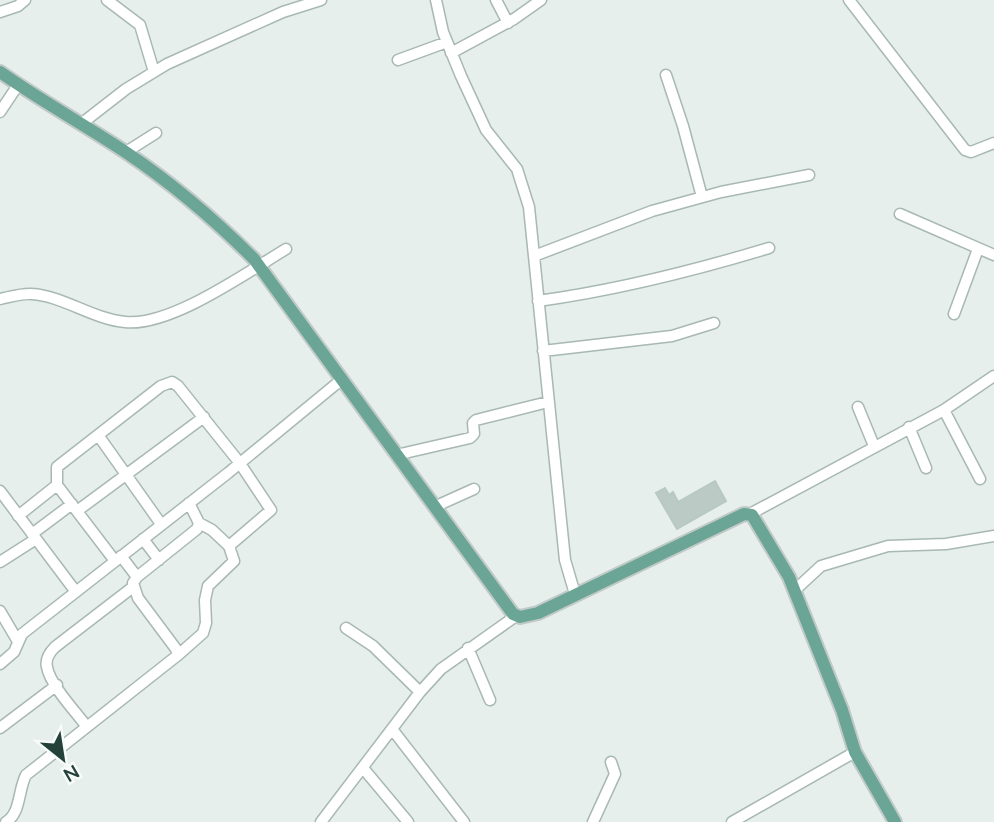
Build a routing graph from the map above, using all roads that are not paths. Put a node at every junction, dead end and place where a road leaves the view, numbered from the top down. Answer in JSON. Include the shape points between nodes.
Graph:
{"nodes":[{"id":1,"x":25,"y":0,"type":"edge"},
{"id":2,"x":107,"y":0,"type":"edge"},
{"id":3,"x":321,"y":0,"type":"edge"},
{"id":4,"x":436,"y":0,"type":"edge"},
{"id":5,"x":496,"y":0,"type":"edge"},
{"id":6,"x":541,"y":0,"type":"edge"},
{"id":7,"x":849,"y":0,"type":"edge"},
{"id":8,"x":0,"y":12,"type":"edge"},
{"id":9,"x":508,"y":23,"type":"junction"},
{"id":10,"x":447,"y":42,"type":"junction"},
{"id":11,"x":451,"y":52,"type":"junction"},
{"id":12,"x":398,"y":60,"type":"dead end"},
{"id":13,"x":0,"y":72,"type":"edge"},
{"id":14,"x":154,"y":72,"type":"junction"},
{"id":15,"x":666,"y":75,"type":"dead end"},
{"id":16,"x":18,"y":85,"type":"junction"},
{"id":17,"x":0,"y":112,"type":"edge"},
{"id":18,"x":81,"y":124,"type":"junction"},
{"id":19,"x":156,"y":132,"type":"dead end"},
{"id":20,"x":992,"y":146,"type":"edge"},
{"id":21,"x":126,"y":152,"type":"junction"},
{"id":22,"x":809,"y":175,"type":"dead end"},
{"id":23,"x":702,"y":197,"type":"junction"},
{"id":24,"x":900,"y":215,"type":"dead end"},
{"id":25,"x":769,"y":248,"type":"dead end"},
{"id":26,"x":978,"y":248,"type":"junction"},
{"id":27,"x":286,"y":249,"type":"dead end"},
{"id":28,"x":994,"y":255,"type":"edge"},
{"id":29,"x":534,"y":256,"type":"junction"},
{"id":30,"x":259,"y":265,"type":"junction"},
{"id":31,"x":0,"y":299,"type":"edge"},
{"id":32,"x":538,"y":301,"type":"junction"},
{"id":33,"x":954,"y":314,"type":"dead end"},
{"id":34,"x":714,"y":324,"type":"dead end"},
{"id":35,"x":543,"y":351,"type":"junction"},
{"id":36,"x":994,"y":376,"type":"edge"},
{"id":37,"x":341,"y":380,"type":"junction"},
{"id":38,"x":548,"y":402,"type":"junction"},
{"id":39,"x":858,"y":407,"type":"dead end"},
{"id":40,"x":944,"y":410,"type":"junction"},
{"id":41,"x":204,"y":417,"type":"junction"},
{"id":42,"x":909,"y":427,"type":"junction"},
{"id":43,"x":98,"y":435,"type":"junction"},
{"id":44,"x":874,"y":446,"type":"junction"},
{"id":45,"x":396,"y":455,"type":"junction"},
{"id":46,"x":239,"y":462,"type":"junction"},
{"id":47,"x":926,"y":468,"type":"dead end"},
{"id":48,"x":125,"y":474,"type":"junction"},
{"id":49,"x":980,"y":479,"type":"dead end"},
{"id":50,"x":57,"y":485,"type":"junction"},
{"id":51,"x":474,"y":489,"type":"dead end"},
{"id":52,"x":0,"y":491,"type":"edge"},
{"id":53,"x":189,"y":503,"type":"junction"},
{"id":54,"x":434,"y":507,"type":"junction"},
{"id":55,"x":74,"y":508,"type":"junction"},
{"id":56,"x":750,"y":514,"type":"junction"},
{"id":57,"x":19,"y":516,"type":"junction"},
{"id":58,"x":200,"y":523,"type":"junction"},
{"id":59,"x":162,"y":524,"type":"junction"},
{"id":60,"x":34,"y":536,"type":"junction"},
{"id":61,"x":994,"y":536,"type":"edge"},
{"id":62,"x":143,"y":539,"type":"junction"},
{"id":63,"x":229,"y":546,"type":"junction"},
{"id":64,"x":118,"y":558,"type":"junction"},
{"id":65,"x":159,"y":560,"type":"junction"},
{"id":66,"x":0,"y":562,"type":"edge"},
{"id":67,"x":135,"y":582,"type":"junction"},
{"id":68,"x":794,"y":591,"type":"junction"},
{"id":69,"x":76,"y":592,"type":"junction"},
{"id":70,"x":575,"y":594,"type":"junction"},
{"id":71,"x":0,"y":611,"type":"edge"},
{"id":72,"x":516,"y":616,"type":"junction"},
{"id":73,"x":346,"y":628,"type":"dead end"},
{"id":74,"x":17,"y":640,"type":"junction"},
{"id":75,"x":468,"y":648,"type":"junction"},
{"id":76,"x":177,"y":656,"type":"junction"},
{"id":77,"x":0,"y":664,"type":"edge"},
{"id":78,"x":57,"y":685,"type":"junction"},
{"id":79,"x":420,"y":692,"type":"junction"},
{"id":80,"x":490,"y":700,"type":"dead end"},
{"id":81,"x":87,"y":727,"type":"junction"},
{"id":82,"x":0,"y":728,"type":"edge"},
{"id":83,"x":392,"y":729,"type":"junction"},
{"id":84,"x":855,"y":752,"type":"junction"},
{"id":85,"x":611,"y":762,"type":"dead end"},
{"id":86,"x":363,"y":768,"type":"junction"},
{"id":87,"x":6,"y":822,"type":"edge"},
{"id":88,"x":321,"y":822,"type":"edge"},
{"id":89,"x":408,"y":822,"type":"edge"},
{"id":90,"x":464,"y":822,"type":"edge"},
{"id":91,"x":593,"y":822,"type":"edge"},
{"id":92,"x":732,"y":822,"type":"edge"},
{"id":93,"x":895,"y":822,"type":"edge"}],
"edges":[{"from":1,"to":8,"type":"street"},
{"from":2,"to":14,"type":"street","via":[[141,26]]},
{"from":3,"to":14,"type":"street","via":[[283,12]]},
{"from":4,"to":10,"type":"street"},
{"from":5,"to":9,"type":"street"},
{"from":6,"to":9,"type":"street"},
{"from":7,"to":20,"type":"street","via":[[965,150]]},
{"from":9,"to":11,"type":"street"},
{"from":10,"to":11,"type":"street"},
{"from":10,"to":12,"type":"street"},
{"from":11,"to":29,"type":"street","via":[[486,130],[520,177],[529,207]]},
{"from":13,"to":16,"type":"main road"},
{"from":14,"to":18,"type":"street"},
{"from":15,"to":23,"type":"street"},
{"from":16,"to":17,"type":"street"},
{"from":16,"to":18,"type":"main road"},
{"from":18,"to":21,"type":"main road"},
{"from":19,"to":21,"type":"street"},
{"from":21,"to":30,"type":"main road","via":[[221,226]]},
{"from":22,"to":23,"type":"street"},
{"from":23,"to":29,"type":"street","via":[[625,220]]},
{"from":24,"to":26,"type":"street"},
{"from":25,"to":32,"type":"street","via":[[645,283]]},
{"from":26,"to":28,"type":"street"},
{"from":26,"to":33,"type":"street"},
{"from":27,"to":30,"type":"street"},
{"from":29,"to":32,"type":"street"},
{"from":30,"to":31,"type":"street","via":[[167,317],[136,323],[39,295]]},
{"from":30,"to":37,"type":"main road"},
{"from":32,"to":35,"type":"street"},
{"from":34,"to":35,"type":"street","via":[[672,336]]},
{"from":35,"to":38,"type":"street"},
{"from":36,"to":40,"type":"street"},
{"from":37,"to":45,"type":"main road"},
{"from":37,"to":46,"type":"street"},
{"from":38,"to":45,"type":"street","via":[[476,420],[470,438]]},
{"from":38,"to":70,"type":"street","via":[[565,560]]},
{"from":39,"to":44,"type":"street"},
{"from":40,"to":42,"type":"street"},
{"from":40,"to":49,"type":"street"},
{"from":41,"to":43,"type":"street","via":[[172,382]]},
{"from":41,"to":46,"type":"street"},
{"from":41,"to":48,"type":"street"},
{"from":42,"to":44,"type":"street"},
{"from":42,"to":47,"type":"street"},
{"from":43,"to":48,"type":"street"},
{"from":43,"to":50,"type":"street","via":[[56,468]]},
{"from":44,"to":56,"type":"street"},
{"from":45,"to":54,"type":"main road"},
{"from":46,"to":53,"type":"street"},
{"from":46,"to":63,"type":"street","via":[[271,510]]},
{"from":48,"to":55,"type":"street"},
{"from":48,"to":59,"type":"street"},
{"from":50,"to":55,"type":"street"},
{"from":50,"to":57,"type":"street"},
{"from":51,"to":54,"type":"street"},
{"from":52,"to":57,"type":"street"},
{"from":53,"to":58,"type":"street"},
{"from":53,"to":59,"type":"street"},
{"from":54,"to":72,"type":"main road"},
{"from":55,"to":60,"type":"street"},
{"from":55,"to":64,"type":"street"},
{"from":56,"to":68,"type":"main road"},
{"from":56,"to":70,"type":"main road"},
{"from":57,"to":60,"type":"street"},
{"from":58,"to":63,"type":"street"},
{"from":58,"to":65,"type":"street"},
{"from":59,"to":62,"type":"street"},
{"from":60,"to":66,"type":"street"},
{"from":60,"to":69,"type":"street"},
{"from":61,"to":68,"type":"street","via":[[888,546],[821,566]]},
{"from":62,"to":64,"type":"street"},
{"from":62,"to":65,"type":"street"},
{"from":63,"to":76,"type":"street","via":[[234,561],[208,586],[204,633]]},
{"from":64,"to":67,"type":"street"},
{"from":64,"to":69,"type":"street"},
{"from":65,"to":67,"type":"street"},
{"from":67,"to":76,"type":"street","via":[[146,610]]},
{"from":67,"to":78,"type":"street","via":[[50,653],[46,665]]},
{"from":68,"to":84,"type":"main road"},
{"from":69,"to":74,"type":"street"},
{"from":70,"to":72,"type":"main road","via":[[538,613]]},
{"from":71,"to":74,"type":"street"},
{"from":72,"to":75,"type":"street"},
{"from":73,"to":79,"type":"street","via":[[373,646]]},
{"from":74,"to":77,"type":"street","via":[[14,652]]},
{"from":75,"to":79,"type":"street"},
{"from":75,"to":80,"type":"street"},
{"from":76,"to":81,"type":"street"},
{"from":78,"to":81,"type":"street"},
{"from":78,"to":82,"type":"street"},
{"from":79,"to":83,"type":"street"},
{"from":81,"to":87,"type":"street","via":[[26,775],[15,814]]},
{"from":83,"to":86,"type":"street"},
{"from":83,"to":90,"type":"street"},
{"from":84,"to":92,"type":"street"},
{"from":84,"to":93,"type":"main road"},
{"from":85,"to":91,"type":"street","via":[[614,780]]},
{"from":86,"to":88,"type":"street"},
{"from":86,"to":89,"type":"street"}]}
